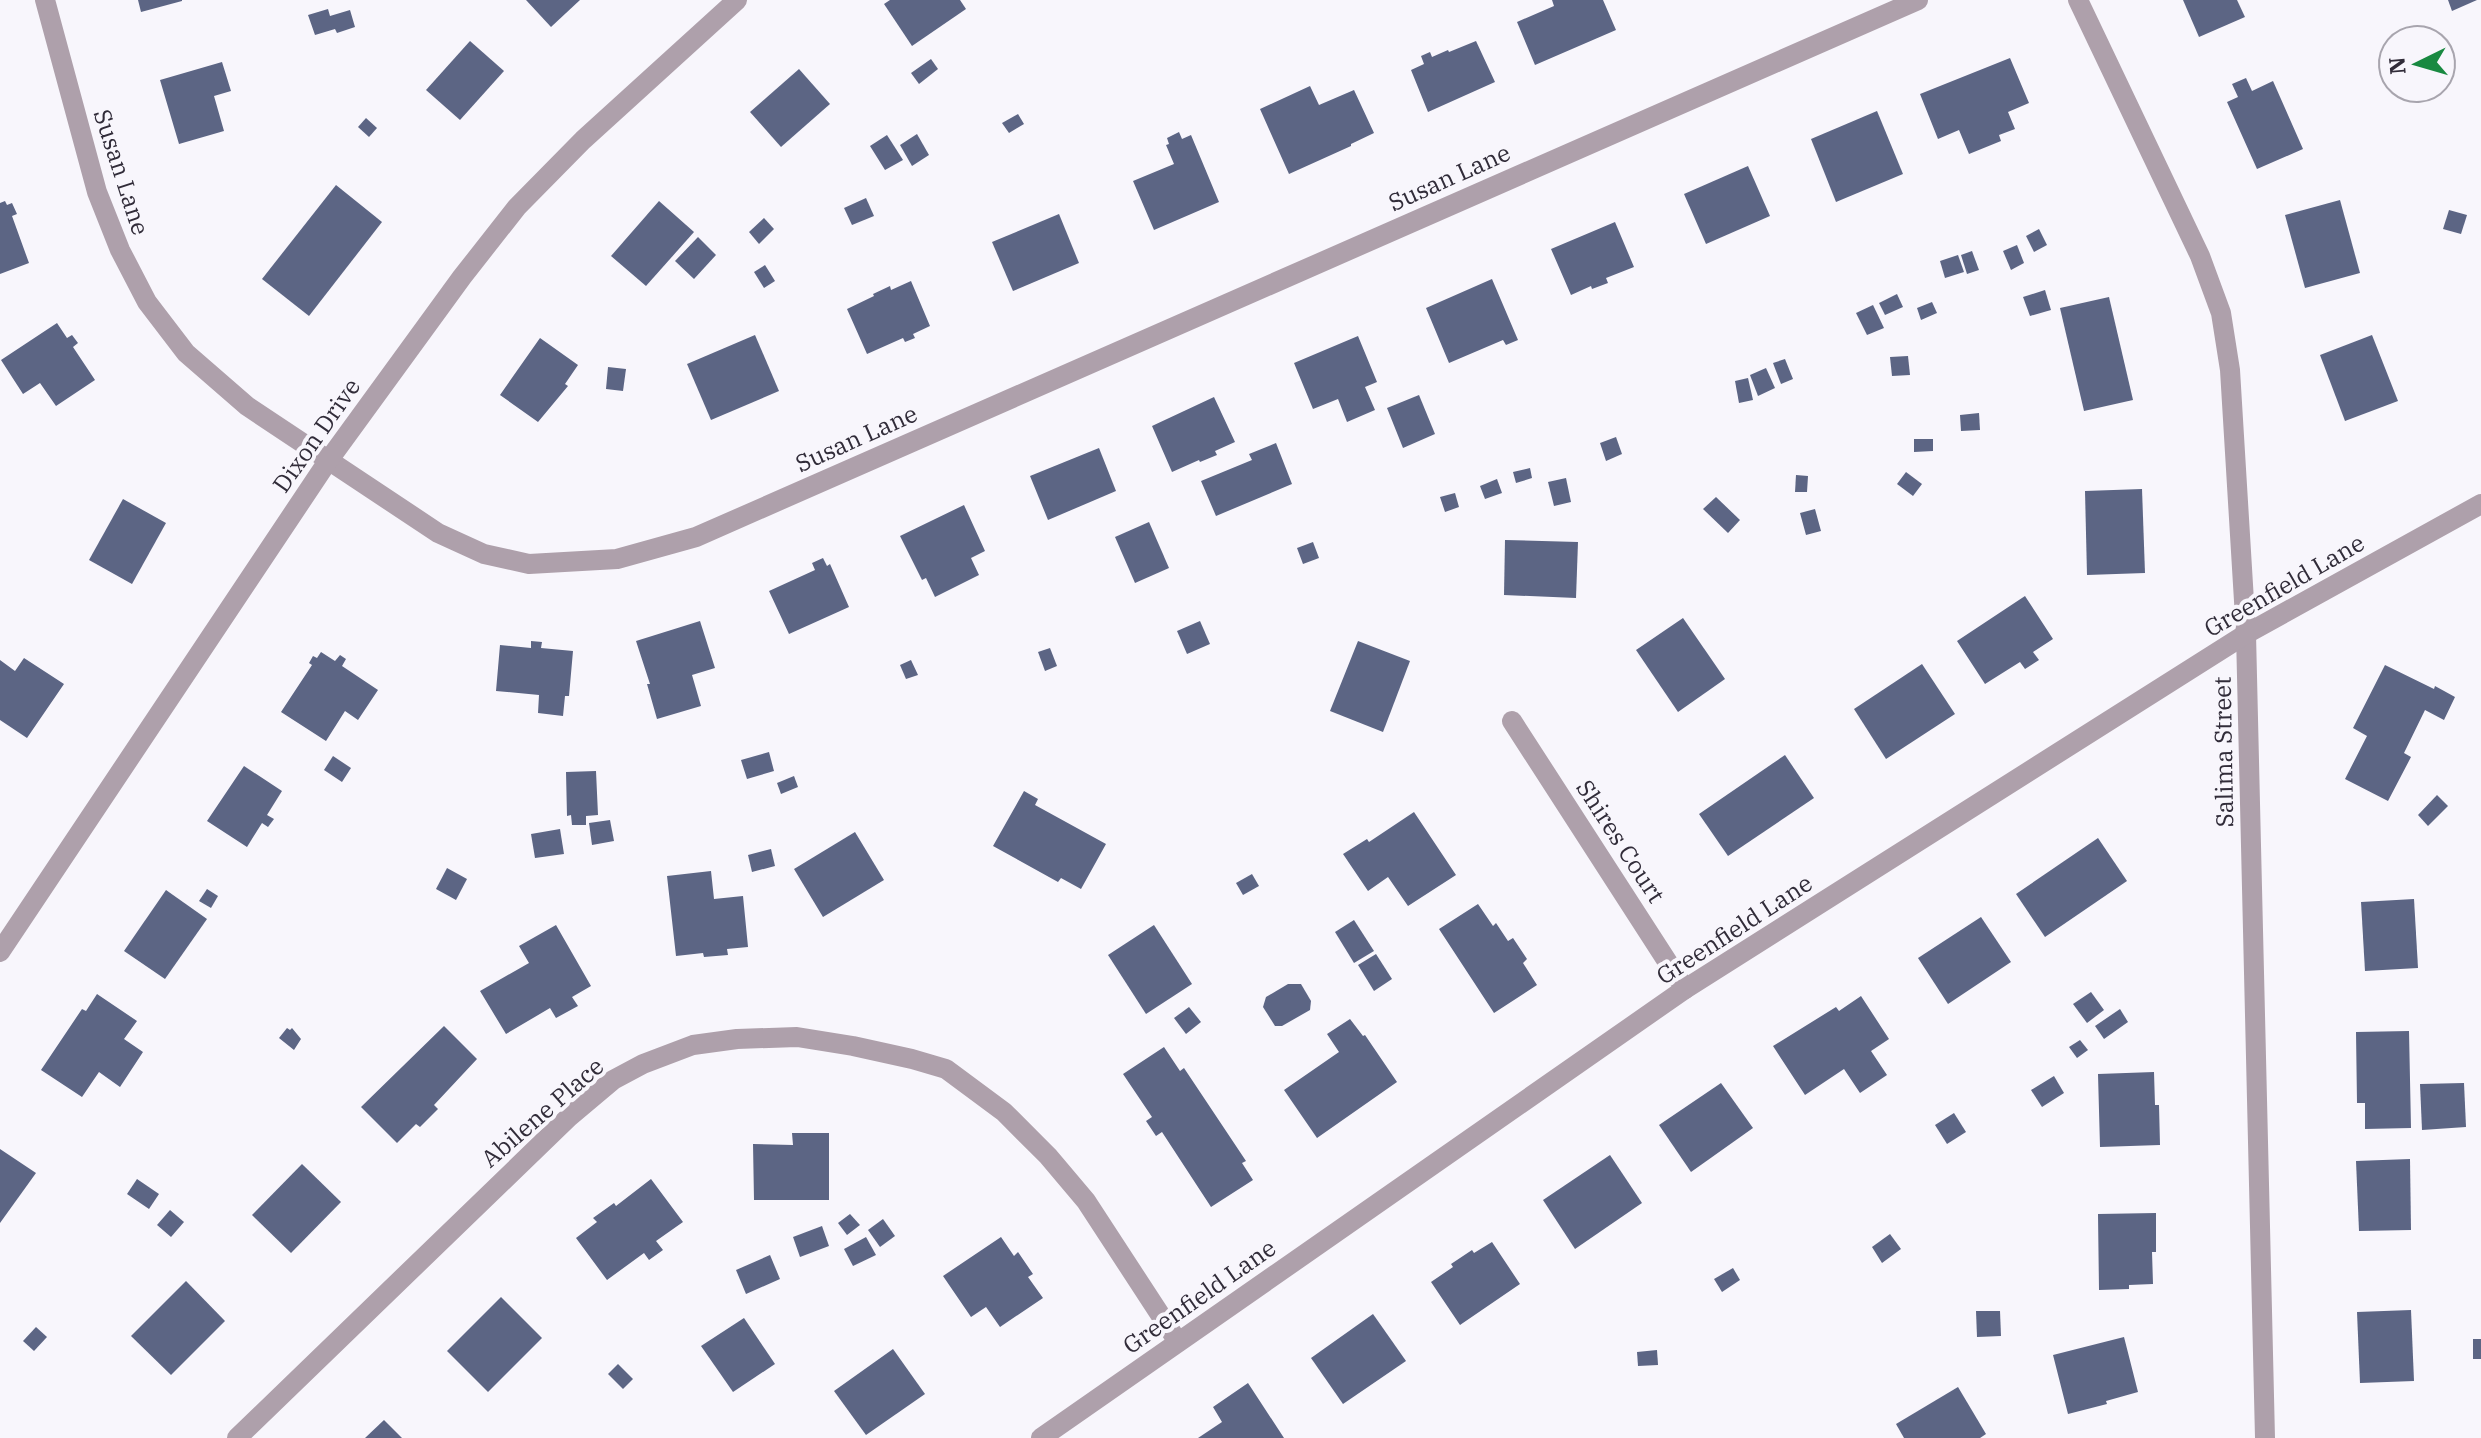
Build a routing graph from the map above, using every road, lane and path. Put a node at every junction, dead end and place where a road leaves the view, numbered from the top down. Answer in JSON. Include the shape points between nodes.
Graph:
{"nodes":[{"id":1,"x":45,"y":0,"type":"edge"},
{"id":2,"x":737,"y":0,"type":"edge"},
{"id":3,"x":1918,"y":0,"type":"edge"},
{"id":4,"x":2078,"y":0,"type":"edge"},
{"id":5,"x":328,"y":461,"type":"junction"},
{"id":6,"x":2481,"y":504,"type":"edge"},
{"id":7,"x":2246,"y":634,"type":"junction"},
{"id":8,"x":1512,"y":721,"type":"dead end"},
{"id":9,"x":0,"y":952,"type":"edge"},
{"id":10,"x":1685,"y":989,"type":"junction"},
{"id":11,"x":1178,"y":1342,"type":"junction"},
{"id":12,"x":237,"y":1438,"type":"edge"},
{"id":13,"x":1041,"y":1438,"type":"edge"},
{"id":14,"x":2265,"y":1438,"type":"edge"}],
"edges":[{"from":1,"to":5,"type":"street","name":"Susan Lane","via":[[97,192],[147,302],[186,353],[236,397]]},
{"from":2,"to":5,"type":"street","name":"Dixon Drive","via":[[517,207]]},
{"from":3,"to":5,"type":"street","name":"Susan Lane","via":[[696,537],[617,559],[529,564],[484,554],[438,533]]},
{"from":4,"to":7,"type":"street","name":"Salima Street","via":[[2193,242],[2221,313],[2230,370]]},
{"from":5,"to":9,"type":"street","name":"Dixon Drive"},
{"from":6,"to":7,"type":"street","name":"Greenfield Lane"},
{"from":7,"to":10,"type":"street","name":"Greenfield Lane"},
{"from":7,"to":14,"type":"street","name":"Salima Street"},
{"from":8,"to":10,"type":"street","name":"Shires Court"},
{"from":10,"to":11,"type":"street","name":"Greenfield Lane"},
{"from":11,"to":12,"type":"street","name":"Abilene Place","via":[[1086,1201],[1048,1156],[1004,1112],[946,1069],[797,1037],[737,1039],[693,1045],[613,1080]]},
{"from":11,"to":13,"type":"street","name":"Greenfield Lane"}]}
